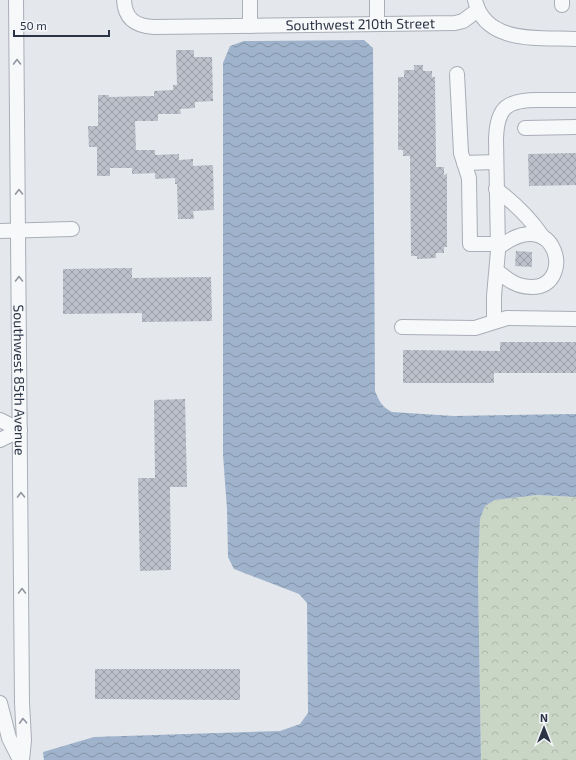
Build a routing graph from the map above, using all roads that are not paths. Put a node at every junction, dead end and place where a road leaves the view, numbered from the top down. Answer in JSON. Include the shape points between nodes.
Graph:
{"nodes":[{"id":1,"x":16,"y":0,"type":"edge"},
{"id":2,"x":124,"y":0,"type":"edge"},
{"id":3,"x":250,"y":0,"type":"edge"},
{"id":4,"x":377,"y":0,"type":"edge"},
{"id":5,"x":476,"y":5,"type":"edge"},
{"id":6,"x":377,"y":24,"type":"junction"},
{"id":7,"x":250,"y":26,"type":"junction"},
{"id":8,"x":576,"y":39,"type":"edge"},
{"id":9,"x":457,"y":74,"type":"dead end"},
{"id":10,"x":576,"y":100,"type":"edge"},
{"id":11,"x":576,"y":127,"type":"edge"},
{"id":12,"x":525,"y":128,"type":"dead end"},
{"id":13,"x":496,"y":162,"type":"junction"},
{"id":14,"x":464,"y":163,"type":"junction"},
{"id":15,"x":496,"y":189,"type":"junction"},
{"id":16,"x":72,"y":229,"type":"dead end"},
{"id":17,"x":0,"y":231,"type":"edge"},
{"id":18,"x":19,"y":231,"type":"junction"},
{"id":19,"x":542,"y":236,"type":"junction"},
{"id":20,"x":498,"y":246,"type":"junction"},
{"id":21,"x":497,"y":271,"type":"junction"},
{"id":22,"x":576,"y":319,"type":"edge"},
{"id":23,"x":494,"y":321,"type":"junction"},
{"id":24,"x":402,"y":327,"type":"dead end"},
{"id":25,"x":0,"y":420,"type":"edge"},
{"id":26,"x":20,"y":430,"type":"junction"},
{"id":27,"x":0,"y":440,"type":"edge"},
{"id":28,"x":0,"y":703,"type":"edge"},
{"id":29,"x":21,"y":760,"type":"edge"}],
"edges":[{"from":18,"to":1,"type":"street","name":"Southwest 85th Avenue","one_way":true},
{"from":2,"to":7,"type":"street","name":"Southwest 210th Street","via":[[129,18],[140,25]]},
{"from":3,"to":7,"type":"street"},
{"from":4,"to":6,"type":"street"},
{"from":5,"to":6,"type":"street","name":"Southwest 210th Street","via":[[463,21],[458,23]]},
{"from":5,"to":8,"type":"street","name":"Southwest 210th Street","via":[[486,21],[495,29],[507,34]]},
{"from":6,"to":7,"type":"street","name":"Southwest 210th Street"},
{"from":9,"to":14,"type":"street","via":[[461,153]]},
{"from":10,"to":13,"type":"street","via":[[525,100],[506,106],[496,126]]},
{"from":11,"to":12,"type":"street"},
{"from":13,"to":14,"type":"street"},
{"from":13,"to":15,"type":"street"},
{"from":14,"to":20,"type":"street","via":[[469,178],[470,244]]},
{"from":15,"to":19,"type":"street","via":[[507,197]]},
{"from":15,"to":20,"type":"street"},
{"from":16,"to":18,"type":"street"},
{"from":17,"to":18,"type":"street"},
{"from":26,"to":18,"type":"street","name":"Southwest 85th Avenue","one_way":true},
{"from":19,"to":20,"type":"street","via":[[521,234]]},
{"from":19,"to":21,"type":"street","via":[[550,241],[558,254],[557,273],[550,282],[541,286],[523,286],[513,283]]},
{"from":20,"to":21,"type":"street"},
{"from":21,"to":23,"type":"street"},
{"from":22,"to":23,"type":"street","via":[[507,318]]},
{"from":23,"to":24,"type":"street","via":[[475,328]]},
{"from":25,"to":26,"type":"street"},
{"from":26,"to":27,"type":"street"},
{"from":29,"to":26,"type":"street","name":"Southwest 85th Avenue","one_way":true,"via":[[24,740]]},
{"from":28,"to":29,"type":"street","name":"Southwest 85th Avenue","via":[[9,738]]}]}
